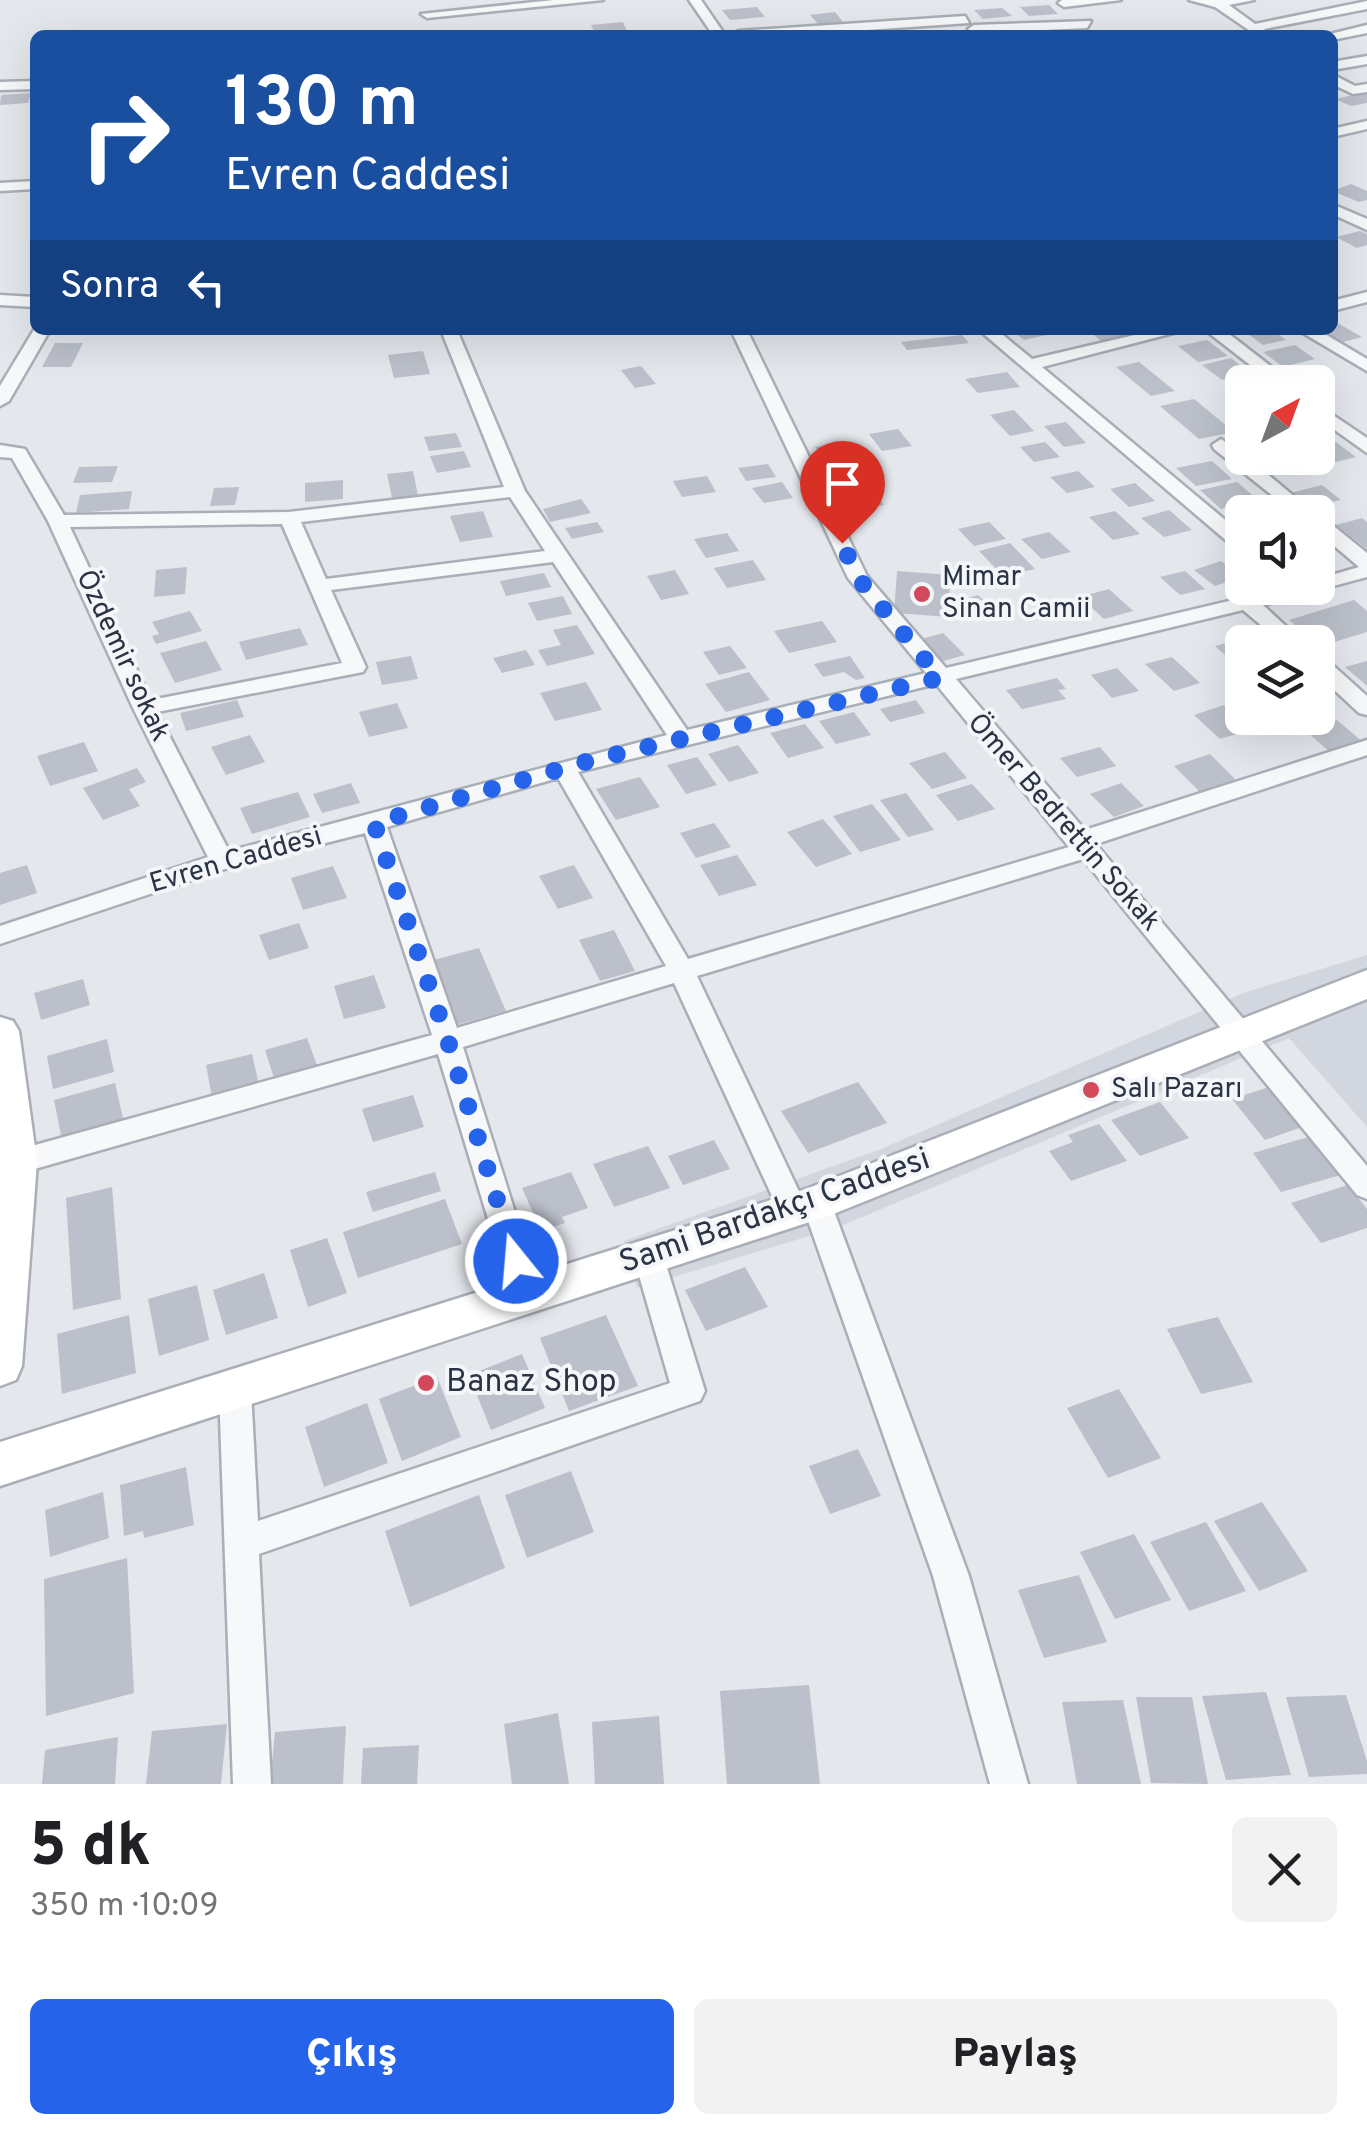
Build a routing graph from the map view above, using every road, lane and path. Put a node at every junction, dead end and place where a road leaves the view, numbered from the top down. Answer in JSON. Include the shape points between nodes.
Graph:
{"nodes":[{"id":1,"x":597,"y":0,"type":"edge"},
{"id":2,"x":696,"y":0,"type":"edge"},
{"id":3,"x":1115,"y":0,"type":"edge"},
{"id":4,"x":1195,"y":0,"type":"edge"},
{"id":5,"x":1248,"y":0,"type":"edge"},
{"id":6,"x":1062,"y":2,"type":"edge"},
{"id":7,"x":1217,"y":4,"type":"junction"},
{"id":8,"x":1367,"y":5,"type":"edge"},
{"id":9,"x":427,"y":7,"type":"edge"},
{"id":10,"x":969,"y":23,"type":"edge"},
{"id":11,"x":436,"y":28,"type":"dead end"},
{"id":12,"x":1091,"y":29,"type":"edge"},
{"id":13,"x":1367,"y":29,"type":"edge"},
{"id":14,"x":716,"y":30,"type":"edge"},
{"id":15,"x":834,"y":30,"type":"edge"},
{"id":16,"x":1255,"y":30,"type":"edge"},
{"id":17,"x":1266,"y":30,"type":"edge"},
{"id":18,"x":1338,"y":35,"type":"edge"},
{"id":19,"x":1367,"y":60,"type":"edge"},
{"id":20,"x":1338,"y":65,"type":"edge"},
{"id":21,"x":1338,"y":81,"type":"edge"},
{"id":22,"x":30,"y":85,"type":"edge"},
{"id":23,"x":0,"y":86,"type":"edge"},
{"id":24,"x":1367,"y":88,"type":"edge"},
{"id":25,"x":1367,"y":126,"type":"edge"},
{"id":26,"x":1338,"y":132,"type":"edge"},
{"id":27,"x":30,"y":185,"type":"edge"},
{"id":28,"x":0,"y":187,"type":"edge"},
{"id":29,"x":1338,"y":211,"type":"edge"},
{"id":30,"x":1367,"y":225,"type":"edge"},
{"id":31,"x":1367,"y":297,"type":"edge"},
{"id":32,"x":0,"y":300,"type":"edge"},
{"id":33,"x":30,"y":302,"type":"edge"},
{"id":34,"x":1338,"y":304,"type":"edge"},
{"id":35,"x":39,"y":335,"type":"edge"},
{"id":36,"x":451,"y":335,"type":"edge"},
{"id":37,"x":741,"y":335,"type":"edge"},
{"id":38,"x":993,"y":335,"type":"edge"},
{"id":39,"x":1156,"y":335,"type":"edge"},
{"id":40,"x":1220,"y":335,"type":"edge"},
{"id":41,"x":1314,"y":335,"type":"edge"},
{"id":42,"x":1028,"y":365,"type":"junction"},
{"id":43,"x":1259,"y":365,"type":"edge"},
{"id":44,"x":1367,"y":366,"type":"edge"},
{"id":45,"x":0,"y":401,"type":"edge"},
{"id":46,"x":1335,"y":423,"type":"edge"},
{"id":47,"x":1221,"y":445,"type":"dead end"},
{"id":48,"x":1367,"y":448,"type":"edge"},
{"id":49,"x":9,"y":452,"type":"edge"},
{"id":50,"x":515,"y":491,"type":"junction"},
{"id":51,"x":1283,"y":495,"type":"edge"},
{"id":52,"x":290,"y":518,"type":"junction"},
{"id":53,"x":58,"y":520,"type":"junction"},
{"id":54,"x":1225,"y":530,"type":"edge"},
{"id":55,"x":1335,"y":537,"type":"edge"},
{"id":56,"x":561,"y":555,"type":"junction"},
{"id":57,"x":1367,"y":563,"type":"edge"},
{"id":58,"x":1367,"y":571,"type":"edge"},
{"id":59,"x":1335,"y":580,"type":"edge"},
{"id":60,"x":317,"y":586,"type":"junction"},
{"id":61,"x":1245,"y":605,"type":"edge"},
{"id":62,"x":1250,"y":605,"type":"edge"},
{"id":63,"x":1273,"y":625,"type":"edge"},
{"id":64,"x":940,"y":678,"type":"junction"},
{"id":65,"x":1335,"y":679,"type":"edge"},
{"id":66,"x":144,"y":708,"type":"junction"},
{"id":67,"x":1367,"y":708,"type":"edge"},
{"id":68,"x":683,"y":741,"type":"junction"},
{"id":69,"x":1367,"y":747,"type":"edge"},
{"id":70,"x":564,"y":768,"type":"junction"},
{"id":71,"x":374,"y":823,"type":"junction"},
{"id":72,"x":1082,"y":845,"type":"junction"},
{"id":73,"x":222,"y":861,"type":"junction"},
{"id":74,"x":0,"y":935,"type":"edge"},
{"id":75,"x":682,"y":971,"type":"junction"},
{"id":76,"x":1367,"y":984,"type":"edge"},
{"id":77,"x":0,"y":1031,"type":"edge"},
{"id":78,"x":1244,"y":1034,"type":"junction"},
{"id":79,"x":1,"y":1039,"type":"edge"},
{"id":80,"x":448,"y":1041,"type":"junction"},
{"id":81,"x":18,"y":1162,"type":"junction"},
{"id":82,"x":1367,"y":1187,"type":"edge"},
{"id":83,"x":804,"y":1207,"type":"junction"},
{"id":84,"x":649,"y":1258,"type":"junction"},
{"id":85,"x":527,"y":1298,"type":"junction"},
{"id":86,"x":0,"y":1366,"type":"edge"},
{"id":87,"x":235,"y":1390,"type":"junction"},
{"id":88,"x":0,"y":1464,"type":"edge"},
{"id":89,"x":242,"y":1543,"type":"junction"},
{"id":90,"x":252,"y":1784,"type":"edge"},
{"id":91,"x":1009,"y":1784,"type":"edge"}],
"edges":[{"from":1,"to":9,"type":"street"},
{"from":2,"to":14,"type":"street"},
{"from":3,"to":6,"type":"street"},
{"from":4,"to":7,"type":"street"},
{"from":5,"to":7,"type":"street"},
{"from":6,"to":12,"type":"street"},
{"from":7,"to":16,"type":"street"},
{"from":8,"to":17,"type":"street"},
{"from":9,"to":11,"type":"street","via":[[426,20]]},
{"from":10,"to":12,"type":"street"},
{"from":10,"to":15,"type":"street"},
{"from":13,"to":18,"type":"street"},
{"from":19,"to":20,"type":"street"},
{"from":21,"to":24,"type":"street","via":[[1353,90]]},
{"from":22,"to":23,"type":"street"},
{"from":25,"to":26,"type":"street"},
{"from":27,"to":28,"type":"street"},
{"from":29,"to":30,"type":"street"},
{"from":31,"to":34,"type":"street"},
{"from":32,"to":33,"type":"street"},
{"from":35,"to":45,"type":"street"},
{"from":36,"to":50,"type":"street"},
{"from":37,"to":64,"type":"street","name":"Ömer Bedrettin Sokak","via":[[858,578]]},
{"from":38,"to":42,"type":"street"},
{"from":39,"to":42,"type":"street"},
{"from":40,"to":43,"type":"street"},
{"from":41,"to":44,"type":"street"},
{"from":42,"to":54,"type":"street"},
{"from":46,"to":48,"type":"street"},
{"from":47,"to":51,"type":"street"},
{"from":49,"to":53,"type":"street","name":"Özdemir sokak"},
{"from":50,"to":52,"type":"street"},
{"from":50,"to":56,"type":"street"},
{"from":52,"to":53,"type":"street"},
{"from":52,"to":60,"type":"street"},
{"from":53,"to":66,"type":"street","name":"Özdemir sokak"},
{"from":55,"to":57,"type":"street"},
{"from":56,"to":60,"type":"street"},
{"from":56,"to":68,"type":"street"},
{"from":58,"to":59,"type":"street","name":"Evren Caddesi"},
{"from":60,"to":66,"type":"street","via":[[355,668]]},
{"from":61,"to":64,"type":"street","name":"Evren Caddesi"},
{"from":62,"to":63,"type":"street"},
{"from":64,"to":68,"type":"street","name":"Evren Caddesi"},
{"from":64,"to":72,"type":"street","name":"Ömer Bedrettin Sokak"},
{"from":65,"to":67,"type":"street"},
{"from":66,"to":73,"type":"street","name":"Özdemir sokak"},
{"from":68,"to":70,"type":"street","name":"Evren Caddesi"},
{"from":69,"to":72,"type":"street"},
{"from":70,"to":71,"type":"street","name":"Evren Caddesi"},
{"from":70,"to":75,"type":"street"},
{"from":71,"to":73,"type":"street","name":"Evren Caddesi"},
{"from":71,"to":80,"type":"street"},
{"from":72,"to":75,"type":"street"},
{"from":72,"to":78,"type":"street","name":"Ömer Bedrettin Sokak"},
{"from":73,"to":74,"type":"street","name":"Evren Caddesi"},
{"from":75,"to":80,"type":"street"},
{"from":75,"to":83,"type":"street"},
{"from":76,"to":78,"type":"street","name":"Sami Bardakçı Caddesi"},
{"from":77,"to":79,"type":"street"},
{"from":78,"to":82,"type":"street","name":"Ömer Bedrettin Sokak"},
{"from":78,"to":83,"type":"street","name":"Sami Bardakçı Caddesi"},
{"from":79,"to":81,"type":"street"},
{"from":80,"to":81,"type":"street"},
{"from":80,"to":85,"type":"street"},
{"from":81,"to":86,"type":"street"},
{"from":83,"to":84,"type":"street","name":"Sami Bardakçı Caddesi"},
{"from":83,"to":91,"type":"street","via":[[951,1576]]},
{"from":84,"to":85,"type":"street","name":"Sami Bardakçı Caddesi"},
{"from":84,"to":89,"type":"street","via":[[689,1390]]},
{"from":85,"to":87,"type":"street","name":"Sami Bardakçı Caddesi"},
{"from":87,"to":88,"type":"street","name":"Sami Bardakçı Caddesi"},
{"from":87,"to":89,"type":"street"},
{"from":89,"to":90,"type":"street"}]}
